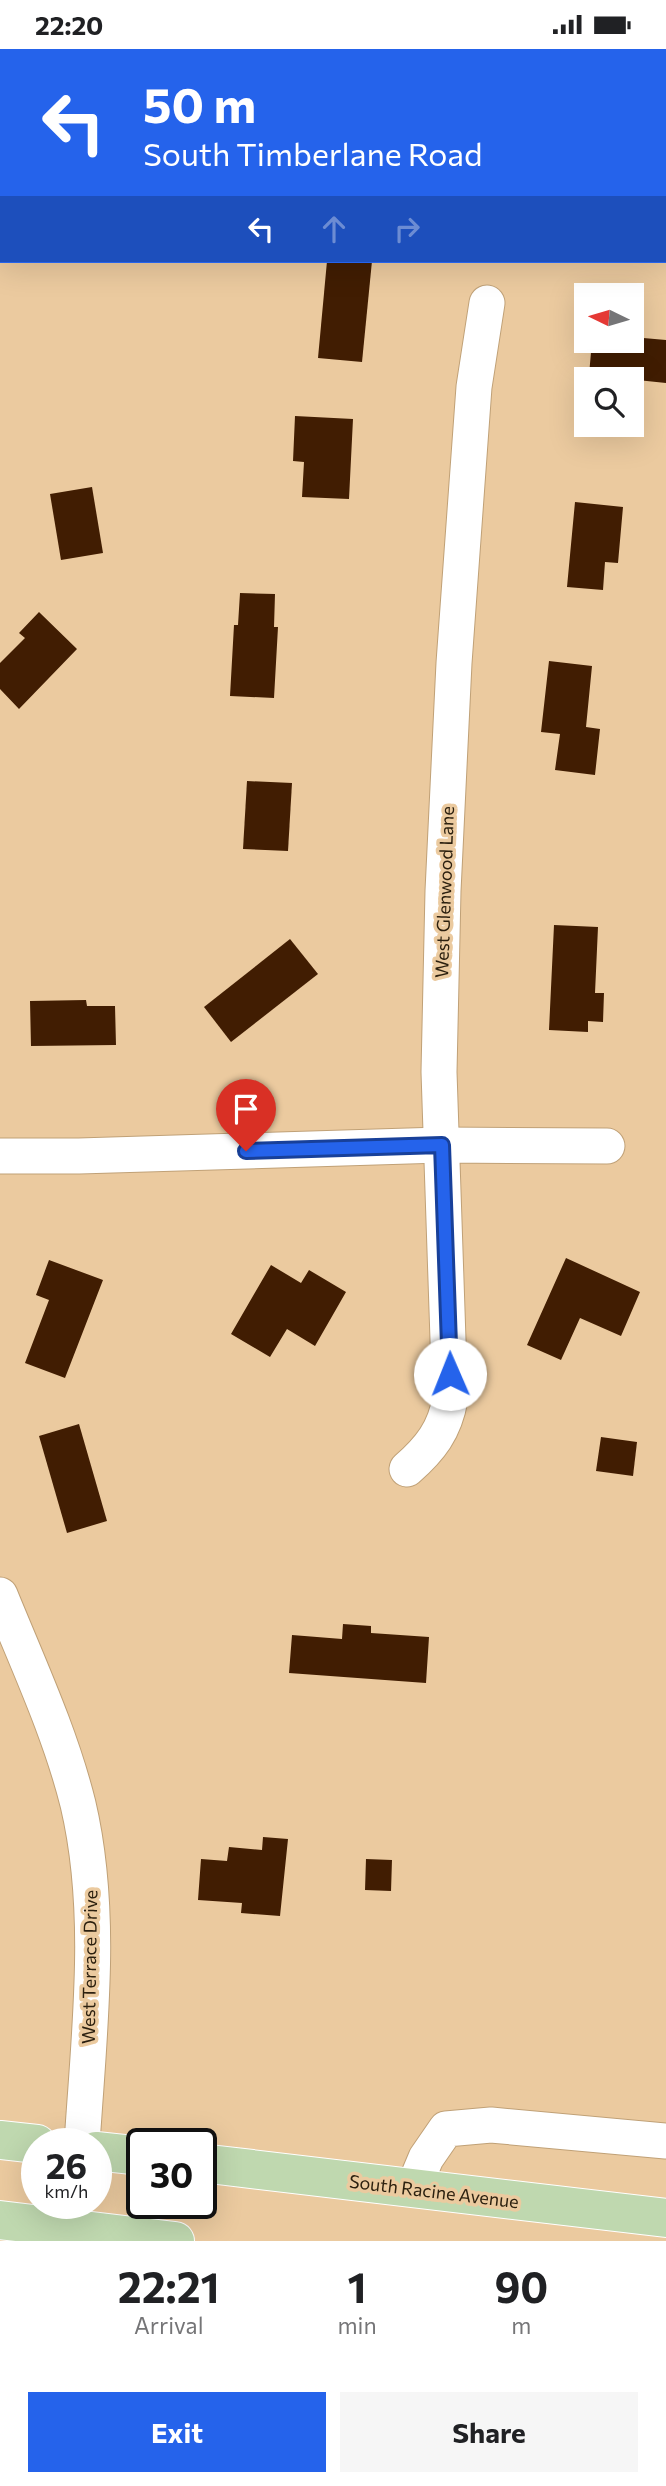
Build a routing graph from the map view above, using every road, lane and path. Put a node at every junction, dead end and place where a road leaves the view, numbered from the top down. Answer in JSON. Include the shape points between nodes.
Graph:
{"nodes":[{"id":1,"x":487,"y":303,"type":"dead end"},
{"id":2,"x":442,"y":1145,"type":"junction"},
{"id":3,"x":607,"y":1146,"type":"dead end"},
{"id":4,"x":0,"y":1156,"type":"edge"},
{"id":5,"x":407,"y":1469,"type":"dead end"},
{"id":6,"x":0,"y":1595,"type":"edge"},
{"id":7,"x":83,"y":2128,"type":"edge"},
{"id":8,"x":0,"y":2140,"type":"edge"},
{"id":9,"x":666,"y":2141,"type":"edge"},
{"id":10,"x":21,"y":2142,"type":"edge"},
{"id":11,"x":217,"y":2165,"type":"edge"},
{"id":12,"x":413,"y":2189,"type":"junction"},
{"id":13,"x":666,"y":2218,"type":"edge"},
{"id":14,"x":21,"y":2219,"type":"edge"},
{"id":15,"x":90,"y":2219,"type":"edge"},
{"id":16,"x":0,"y":2220,"type":"edge"},
{"id":17,"x":175,"y":2241,"type":"edge"}],
"edges":[{"from":1,"to":2,"type":"street","name":"West Glenwood Lane","via":[[474,387],[453,663],[442,905]]},
{"from":2,"to":3,"type":"street"},
{"from":2,"to":4,"type":"street"},
{"from":2,"to":5,"type":"street","name":"West Glenwood Lane","via":[[450,1399],[437,1437]]},
{"from":6,"to":7,"type":"street","name":"West Terrace Drive","via":[[59,1737],[78,1806],[90,1877]]},
{"from":8,"to":10,"type":"main road"},
{"from":9,"to":12,"type":"street","via":[[491,2126],[446,2129],[426,2158]]},
{"from":11,"to":12,"type":"main road","name":"South Racine Avenue"},
{"from":12,"to":13,"type":"main road","name":"South Racine Avenue"},
{"from":14,"to":16,"type":"main road"},
{"from":15,"to":17,"type":"main road"}]}
